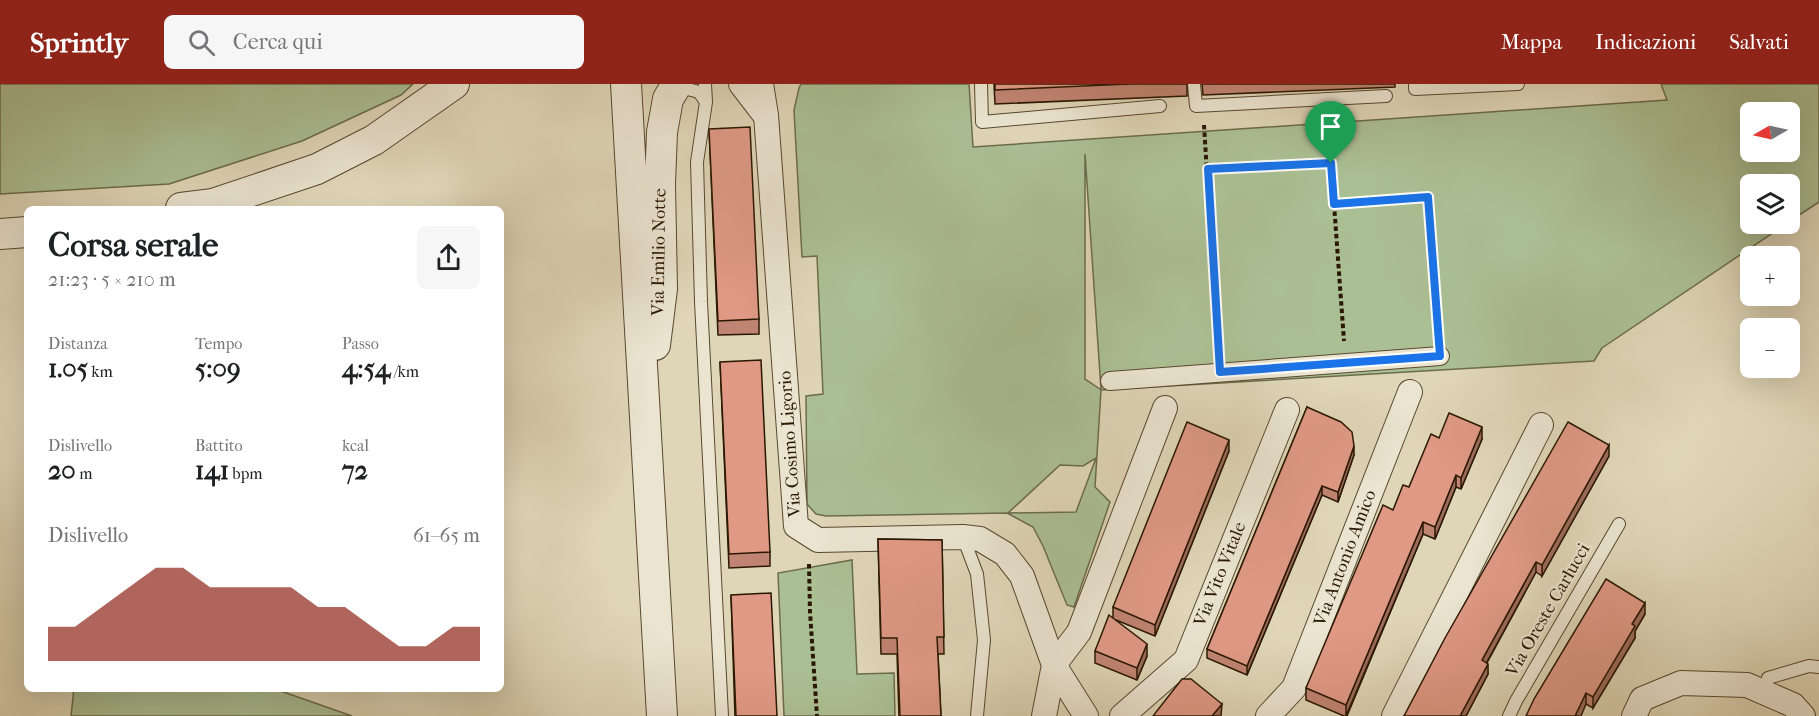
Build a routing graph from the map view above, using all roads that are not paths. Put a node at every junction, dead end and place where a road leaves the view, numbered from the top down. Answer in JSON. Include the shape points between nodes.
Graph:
{"nodes":[{"id":1,"x":454,"y":84,"type":"edge"},
{"id":2,"x":626,"y":84,"type":"edge"},
{"id":3,"x":705,"y":84,"type":"edge"},
{"id":4,"x":741,"y":84,"type":"edge"},
{"id":5,"x":761,"y":84,"type":"edge"},
{"id":6,"x":776,"y":84,"type":"edge"},
{"id":7,"x":981,"y":84,"type":"edge"},
{"id":8,"x":1194,"y":84,"type":"edge"},
{"id":9,"x":1415,"y":84,"type":"edge"},
{"id":10,"x":1518,"y":84,"type":"edge"},
{"id":11,"x":677,"y":85,"type":"edge"},
{"id":12,"x":1386,"y":96,"type":"dead end"},
{"id":13,"x":706,"y":102,"type":"junction"},
{"id":14,"x":1160,"y":106,"type":"dead end"},
{"id":15,"x":766,"y":115,"type":"junction"},
{"id":16,"x":197,"y":206,"type":"edge"},
{"id":17,"x":1440,"y":356,"type":"road end"},
{"id":18,"x":1110,"y":381,"type":"dead end"},
{"id":19,"x":1410,"y":392,"type":"dead end"},
{"id":20,"x":1165,"y":408,"type":"dead end"},
{"id":21,"x":1287,"y":410,"type":"dead end"},
{"id":22,"x":646,"y":423,"type":"junction"},
{"id":23,"x":1541,"y":425,"type":"dead end"},
{"id":24,"x":1619,"y":524,"type":"dead end"},
{"id":25,"x":963,"y":537,"type":"junction"},
{"id":26,"x":1054,"y":665,"type":"junction"},
{"id":27,"x":1819,"y":667,"type":"edge"},
{"id":28,"x":1764,"y":692,"type":"junction"},
{"id":29,"x":662,"y":716,"type":"edge"},
{"id":30,"x":722,"y":716,"type":"edge"},
{"id":31,"x":977,"y":716,"type":"edge"},
{"id":32,"x":1044,"y":716,"type":"edge"},
{"id":33,"x":1086,"y":716,"type":"edge"},
{"id":34,"x":1122,"y":716,"type":"edge"},
{"id":35,"x":1268,"y":716,"type":"edge"},
{"id":36,"x":1394,"y":716,"type":"edge"},
{"id":37,"x":1509,"y":716,"type":"edge"},
{"id":38,"x":1634,"y":716,"type":"edge"},
{"id":39,"x":1803,"y":716,"type":"edge"}],
"edges":[{"from":1,"to":16,"type":"street","via":[[375,140],[317,169]]},
{"from":2,"to":22,"type":"street","name":"Via Emilio Notte"},
{"from":3,"to":13,"type":"lane"},
{"from":4,"to":15,"type":"street"},
{"from":5,"to":15,"type":"street","name":"Via Cosimo Ligorio"},
{"from":6,"to":15,"type":"street","name":"Via Cosimo Ligorio"},
{"from":7,"to":14,"type":"lane","via":[[982,122]]},
{"from":8,"to":12,"type":"lane","via":[[1196,106]]},
{"from":9,"to":10,"type":"lane","via":[[1415,89]]},
{"from":11,"to":13,"type":"lane","via":[[699,92]]},
{"from":11,"to":22,"type":"street","name":"Via Emilio Notte","via":[[668,99],[662,132],[662,290]]},
{"from":13,"to":30,"type":"lane","via":[[697,174]]},
{"from":15,"to":25,"type":"street","name":"Via Cosimo Ligorio","via":[[796,526],[818,540]]},
{"from":17,"to":18,"type":"street"},
{"from":19,"to":35,"type":"street","name":"Via Antonio Amico","via":[[1294,688]]},
{"from":20,"to":26,"type":"street","via":[[1079,632]]},
{"from":21,"to":34,"type":"street","name":"Via Vito Vitale","via":[[1186,660]]},
{"from":22,"to":29,"type":"street","name":"Via Emilio Notte"},
{"from":23,"to":36,"type":"street"},
{"from":24,"to":37,"type":"lane","name":"Via Oreste Carlucci"},
{"from":25,"to":26,"type":"street","name":"Via Cosimo Ligorio","via":[[980,539],[1005,554],[1022,576]]},
{"from":25,"to":31,"type":"lane","via":[[977,574],[984,640]]},
{"from":26,"to":32,"type":"street"},
{"from":26,"to":33,"type":"street","name":"Via Cosimo Ligorio"},
{"from":27,"to":28,"type":"lane","via":[[1809,666],[1767,678]]},
{"from":28,"to":38,"type":"street","via":[[1747,685],[1681,683],[1642,699]]},
{"from":28,"to":39,"type":"street","via":[[1793,705]]}]}
